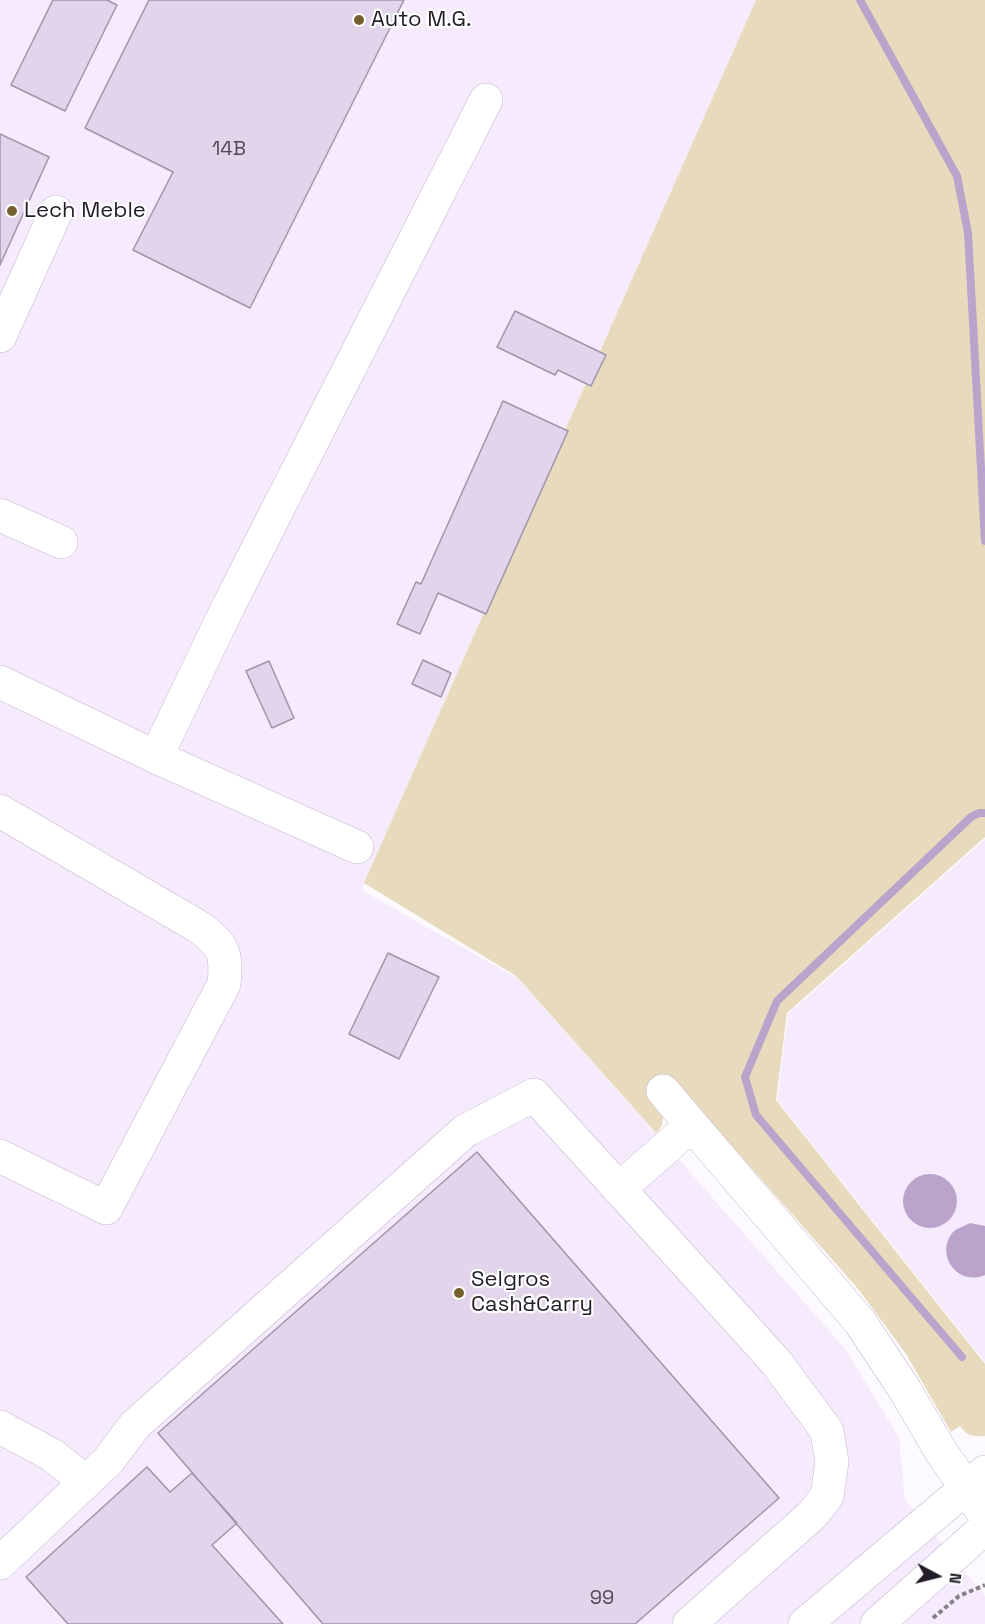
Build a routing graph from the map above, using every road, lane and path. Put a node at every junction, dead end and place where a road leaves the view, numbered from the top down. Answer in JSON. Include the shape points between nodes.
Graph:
{"nodes":[{"id":1,"x":486,"y":100,"type":"dead end"},
{"id":2,"x":56,"y":212,"type":"dead end"},
{"id":3,"x":0,"y":336,"type":"edge"},
{"id":4,"x":0,"y":514,"type":"edge"},
{"id":5,"x":61,"y":542,"type":"dead end"},
{"id":6,"x":0,"y":682,"type":"edge"},
{"id":7,"x":156,"y":757,"type":"junction"},
{"id":8,"x":0,"y":811,"type":"edge"},
{"id":9,"x":357,"y":847,"type":"dead end"},
{"id":10,"x":663,"y":1091,"type":"dead end"},
{"id":11,"x":692,"y":1125,"type":"junction"},
{"id":12,"x":0,"y":1156,"type":"edge"},
{"id":13,"x":619,"y":1190,"type":"junction"},
{"id":14,"x":0,"y":1428,"type":"edge"},
{"id":15,"x":975,"y":1479,"type":"edge"},
{"id":16,"x":86,"y":1482,"type":"junction"},
{"id":17,"x":985,"y":1515,"type":"edge"},
{"id":18,"x":985,"y":1528,"type":"edge"},
{"id":19,"x":0,"y":1563,"type":"edge"},
{"id":20,"x":985,"y":1585,"type":"edge"},
{"id":21,"x":689,"y":1624,"type":"edge"},
{"id":22,"x":805,"y":1624,"type":"edge"},
{"id":23,"x":877,"y":1624,"type":"edge"},
{"id":24,"x":927,"y":1624,"type":"edge"}],
"edges":[{"from":1,"to":7,"type":"street"},
{"from":2,"to":3,"type":"street"},
{"from":4,"to":5,"type":"street"},
{"from":6,"to":7,"type":"street"},
{"from":7,"to":9,"type":"street"},
{"from":8,"to":12,"type":"street","via":[[199,927],[218,942],[226,962],[224,984],[106,1208]]},
{"from":10,"to":11,"type":"street"},
{"from":11,"to":13,"type":"street"},
{"from":11,"to":15,"type":"street","via":[[860,1322]]},
{"from":13,"to":16,"type":"street","via":[[534,1095],[465,1131],[135,1425]]},
{"from":13,"to":21,"type":"street","via":[[776,1362],[827,1431],[832,1462],[827,1496],[812,1515]]},
{"from":14,"to":16,"type":"street","via":[[52,1455]]},
{"from":15,"to":17,"type":"street"},
{"from":15,"to":22,"type":"street"},
{"from":16,"to":19,"type":"street"},
{"from":18,"to":23,"type":"street"},
{"from":20,"to":24,"type":"path","via":[[959,1596]]}]}
